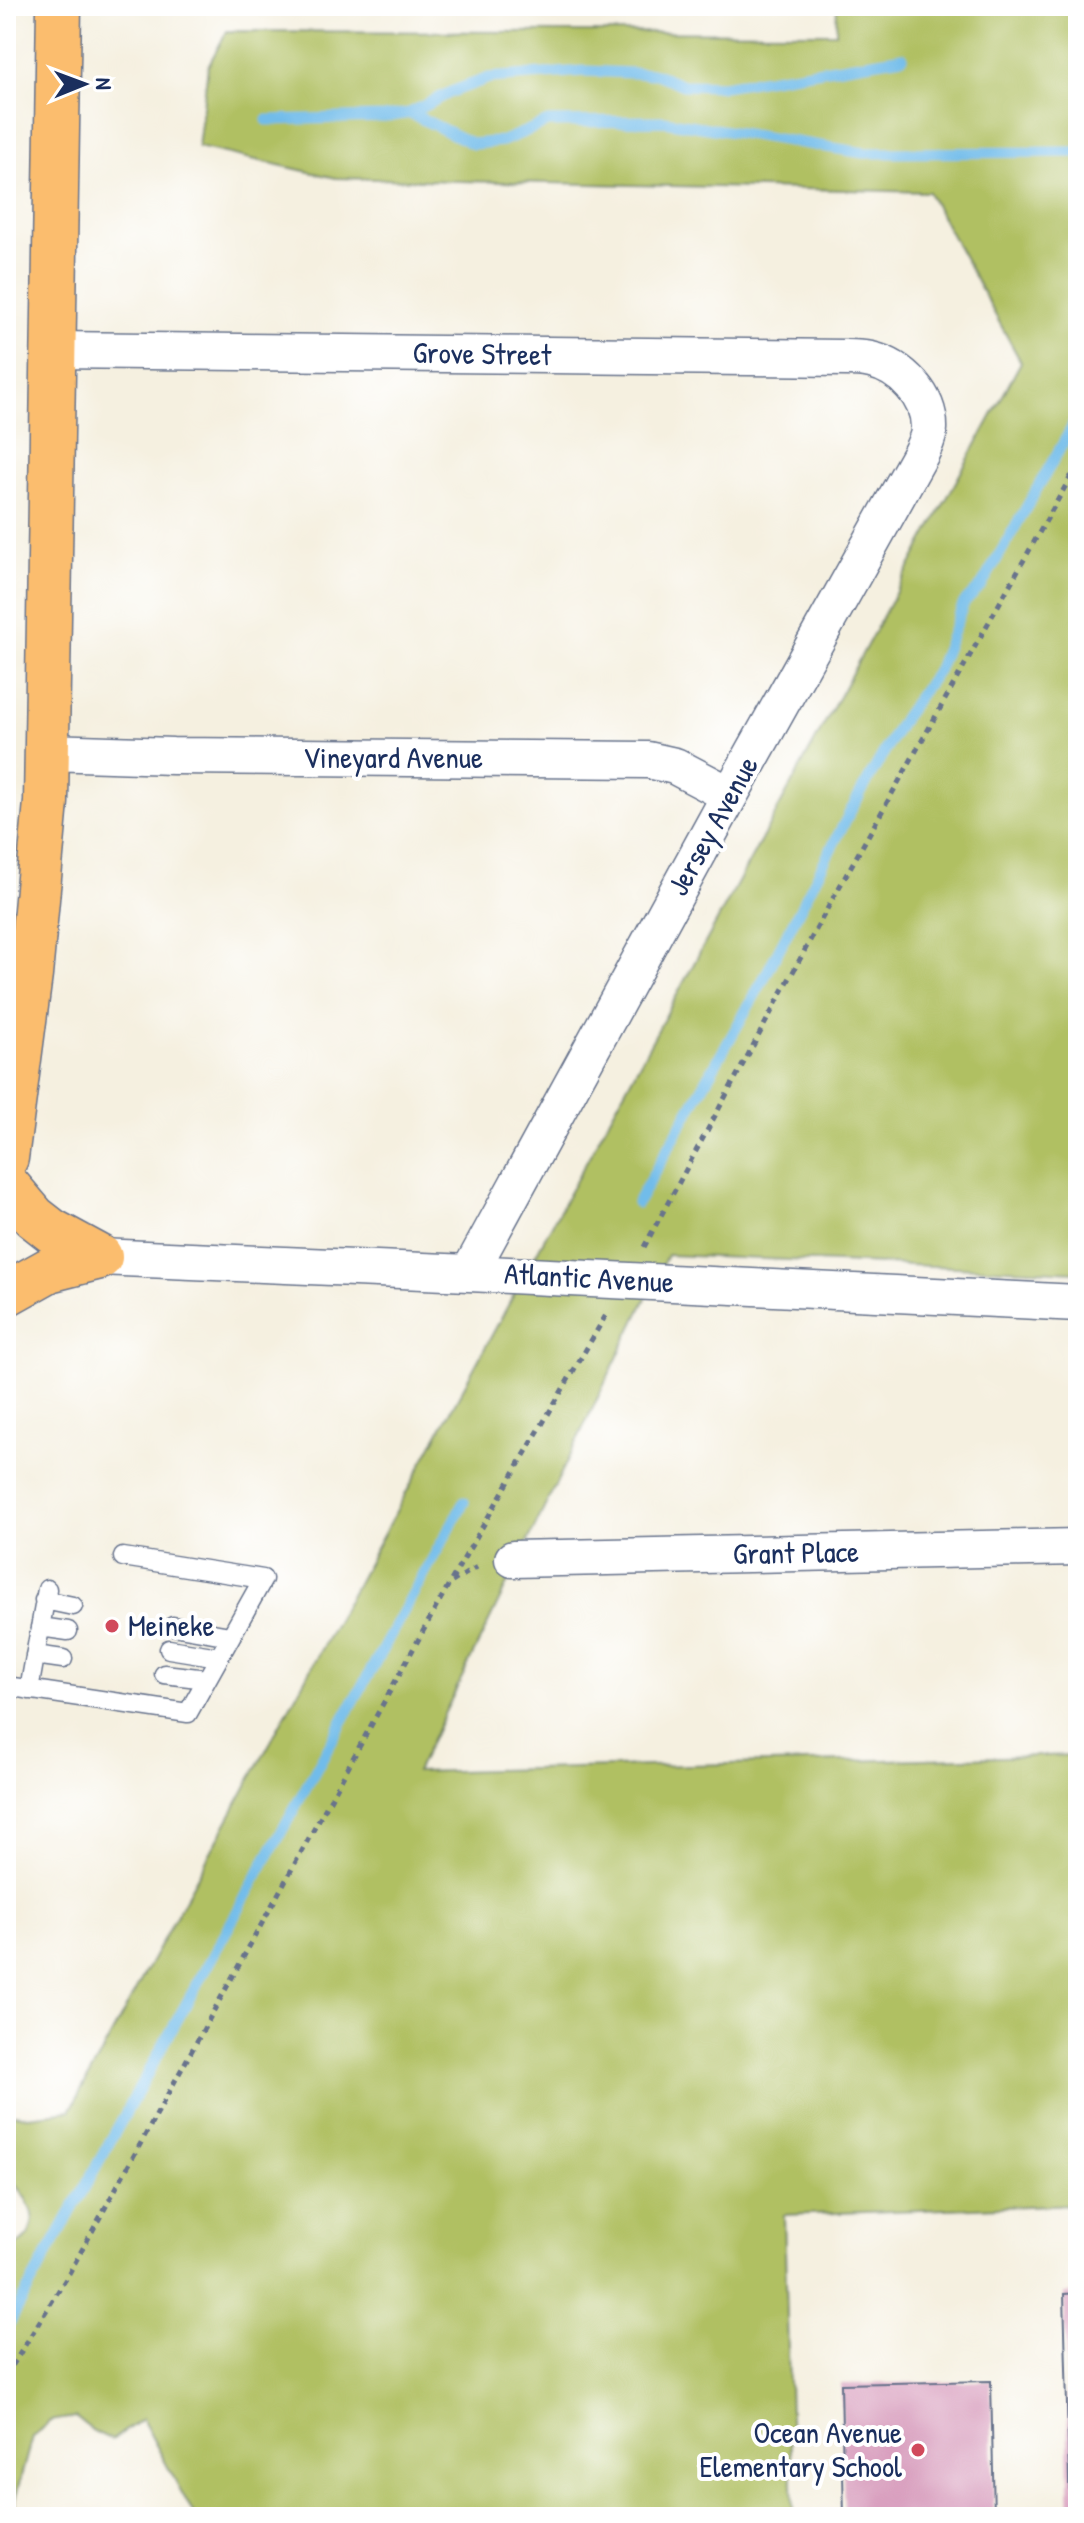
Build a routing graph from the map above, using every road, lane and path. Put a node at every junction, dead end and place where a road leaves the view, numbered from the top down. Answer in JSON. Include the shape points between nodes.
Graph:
{"nodes":[{"id":1,"x":59,"y":6,"type":"edge"},
{"id":2,"x":53,"y":350,"type":"junction"},
{"id":3,"x":905,"y":379,"type":"joint"},
{"id":4,"x":1078,"y":464,"type":"edge"},
{"id":5,"x":48,"y":752,"type":"junction"},
{"id":6,"x":730,"y":795,"type":"junction"},
{"id":7,"x":6,"y":1158,"type":"edge"},
{"id":8,"x":6,"y":1184,"type":"edge"},
{"id":9,"x":641,"y":1253,"type":"dead end"},
{"id":10,"x":100,"y":1257,"type":"junction"},
{"id":11,"x":469,"y":1273,"type":"junction"},
{"id":12,"x":6,"y":1294,"type":"edge"},
{"id":13,"x":1078,"y":1303,"type":"edge"},
{"id":14,"x":609,"y":1309,"type":"dead end"},
{"id":15,"x":1078,"y":1547,"type":"edge"},
{"id":16,"x":123,"y":1557,"type":"dead end"},
{"id":17,"x":513,"y":1559,"type":"dead end"},
{"id":18,"x":73,"y":1606,"type":"dead end"},
{"id":19,"x":173,"y":1626,"type":"dead end"},
{"id":20,"x":40,"y":1627,"type":"junction"},
{"id":21,"x":68,"y":1631,"type":"dead end"},
{"id":22,"x":230,"y":1636,"type":"junction"},
{"id":23,"x":169,"y":1649,"type":"dead end"},
{"id":24,"x":35,"y":1655,"type":"junction"},
{"id":25,"x":219,"y":1657,"type":"junction"},
{"id":26,"x":63,"y":1659,"type":"dead end"},
{"id":27,"x":164,"y":1674,"type":"dead end"},
{"id":28,"x":207,"y":1679,"type":"junction"},
{"id":29,"x":6,"y":1686,"type":"edge"},
{"id":30,"x":29,"y":1690,"type":"junction"},
{"id":31,"x":6,"y":2376,"type":"edge"}],
"edges":[{"from":1,"to":2,"type":"highway"},
{"from":2,"to":3,"type":"street","name":"Grove Street","via":[[846,358],[888,366]]},
{"from":2,"to":5,"type":"highway"},
{"from":3,"to":6,"type":"street","name":"Jersey Avenue","via":[[926,407],[929,430],[921,453]]},
{"from":4,"to":9,"type":"path"},
{"from":5,"to":6,"type":"street","name":"Vineyard Avenue","via":[[648,760],[675,766]]},
{"from":5,"to":7,"type":"highway","via":[[30,975]]},
{"from":6,"to":11,"type":"street","name":"Jersey Avenue"},
{"from":8,"to":10,"type":"highway","via":[[52,1231]]},
{"from":10,"to":11,"type":"street","name":"Atlantic Avenue"},
{"from":10,"to":12,"type":"highway","via":[[49,1270]]},
{"from":11,"to":13,"type":"street","name":"Atlantic Avenue"},
{"from":14,"to":31,"type":"path","via":[[493,1505],[67,2277]]},
{"from":15,"to":17,"type":"street","name":"Grant Place"},
{"from":16,"to":22,"type":"lane","via":[[263,1579]]},
{"from":18,"to":20,"type":"lane","via":[[46,1594]]},
{"from":19,"to":22,"type":"lane"},
{"from":20,"to":21,"type":"lane"},
{"from":20,"to":24,"type":"lane"},
{"from":22,"to":25,"type":"lane"},
{"from":23,"to":25,"type":"lane"},
{"from":24,"to":26,"type":"lane"},
{"from":24,"to":30,"type":"lane"},
{"from":25,"to":28,"type":"lane"},
{"from":27,"to":28,"type":"lane"},
{"from":28,"to":30,"type":"lane","via":[[188,1713]]},
{"from":29,"to":30,"type":"lane"}]}
